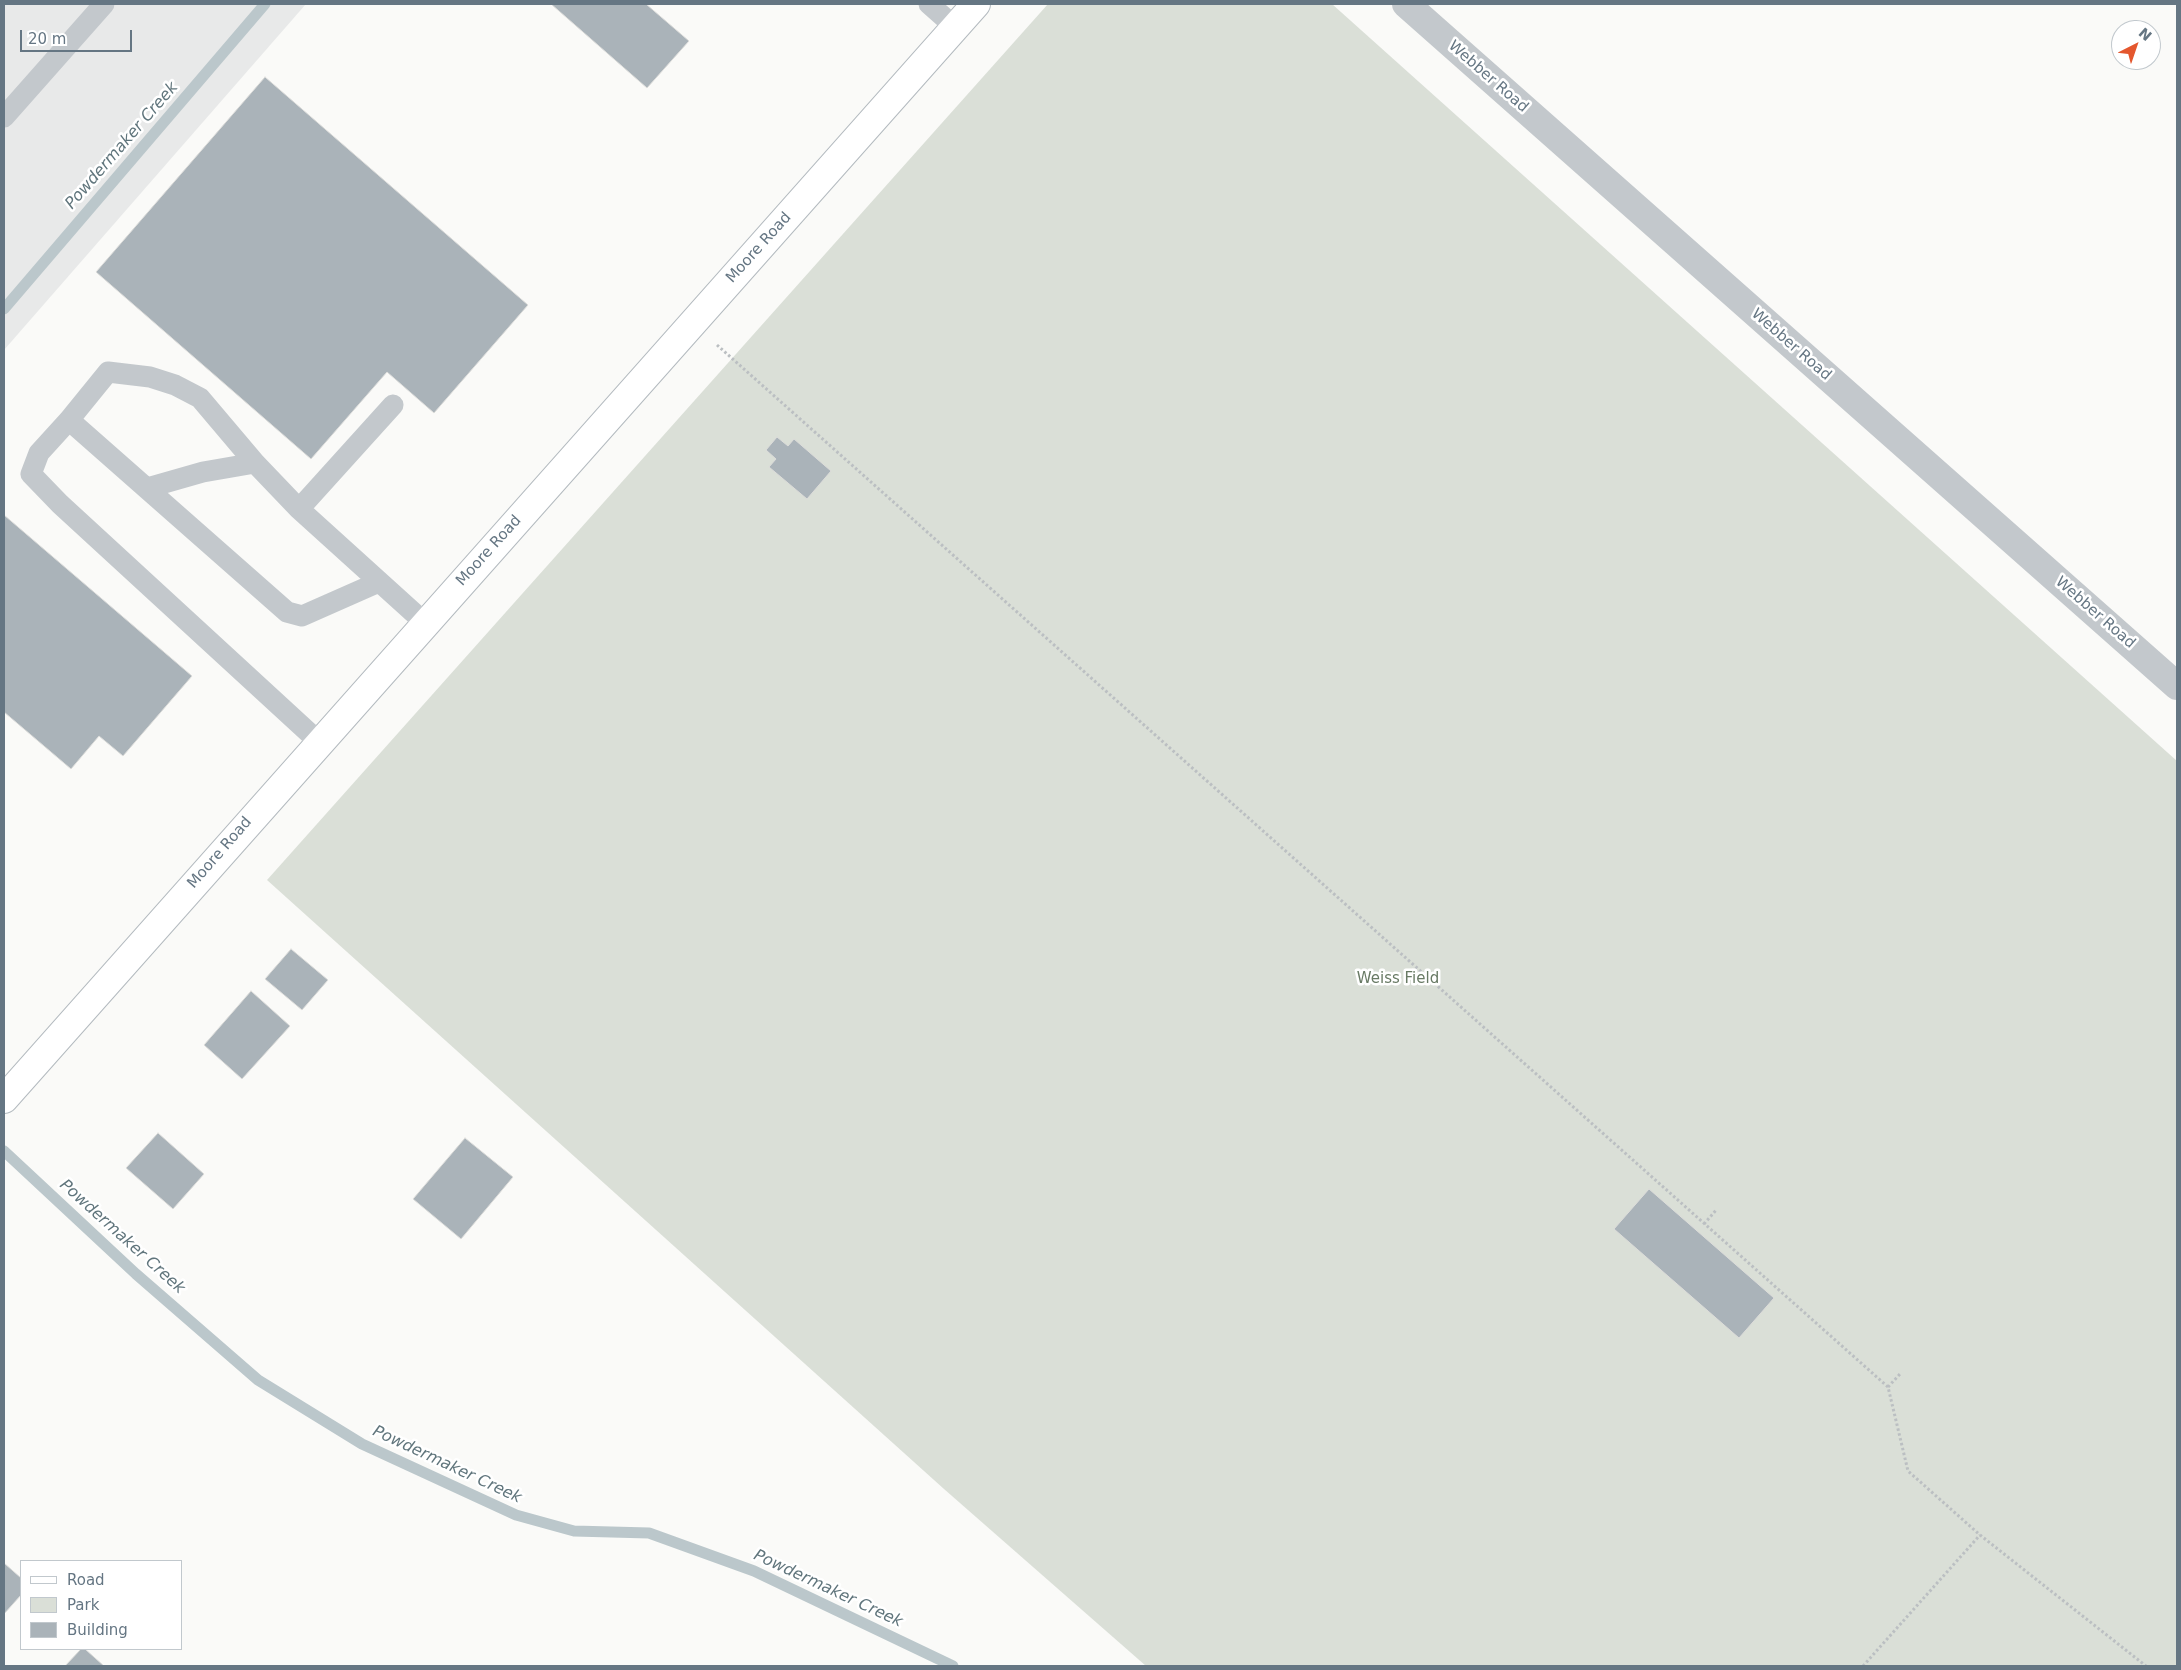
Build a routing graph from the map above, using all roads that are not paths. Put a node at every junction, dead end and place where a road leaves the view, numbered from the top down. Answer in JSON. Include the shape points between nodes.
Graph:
{"nodes":[{"id":1,"x":104,"y":4,"type":"edge"},
{"id":2,"x":929,"y":4,"type":"edge"},
{"id":3,"x":976,"y":4,"type":"edge"},
{"id":4,"x":1406,"y":4,"type":"edge"},
{"id":5,"x":956,"y":27,"type":"junction"},
{"id":6,"x":4,"y":117,"type":"edge"},
{"id":7,"x":393,"y":405,"type":"dead end"},
{"id":8,"x":69,"y":420,"type":"junction"},
{"id":9,"x":254,"y":463,"type":"junction"},
{"id":10,"x":147,"y":488,"type":"junction"},
{"id":11,"x":299,"y":509,"type":"junction"},
{"id":12,"x":379,"y":582,"type":"junction"},
{"id":13,"x":425,"y":623,"type":"junction"},
{"id":14,"x":2177,"y":686,"type":"edge"},
{"id":15,"x":319,"y":742,"type":"junction"},
{"id":16,"x":4,"y":1099,"type":"edge"}],
"edges":[{"from":1,"to":6,"type":"lane"},
{"from":2,"to":5,"type":"lane"},
{"from":3,"to":5,"type":"street","name":"Moore Road"},
{"from":4,"to":14,"type":"street","name":"Webber Road"},
{"from":5,"to":13,"type":"street","name":"Moore Road"},
{"from":7,"to":11,"type":"lane"},
{"from":8,"to":9,"type":"lane","via":[[108,372],[150,378],[175,385],[200,398]]},
{"from":8,"to":10,"type":"lane"},
{"from":8,"to":15,"type":"lane","via":[[39,453],[31,474]]},
{"from":9,"to":10,"type":"lane","via":[[203,472]]},
{"from":9,"to":11,"type":"lane"},
{"from":10,"to":12,"type":"lane","via":[[287,612],[302,616]]},
{"from":11,"to":12,"type":"lane"},
{"from":12,"to":13,"type":"lane"},
{"from":13,"to":15,"type":"street","name":"Moore Road"},
{"from":15,"to":16,"type":"street","name":"Moore Road"}]}
